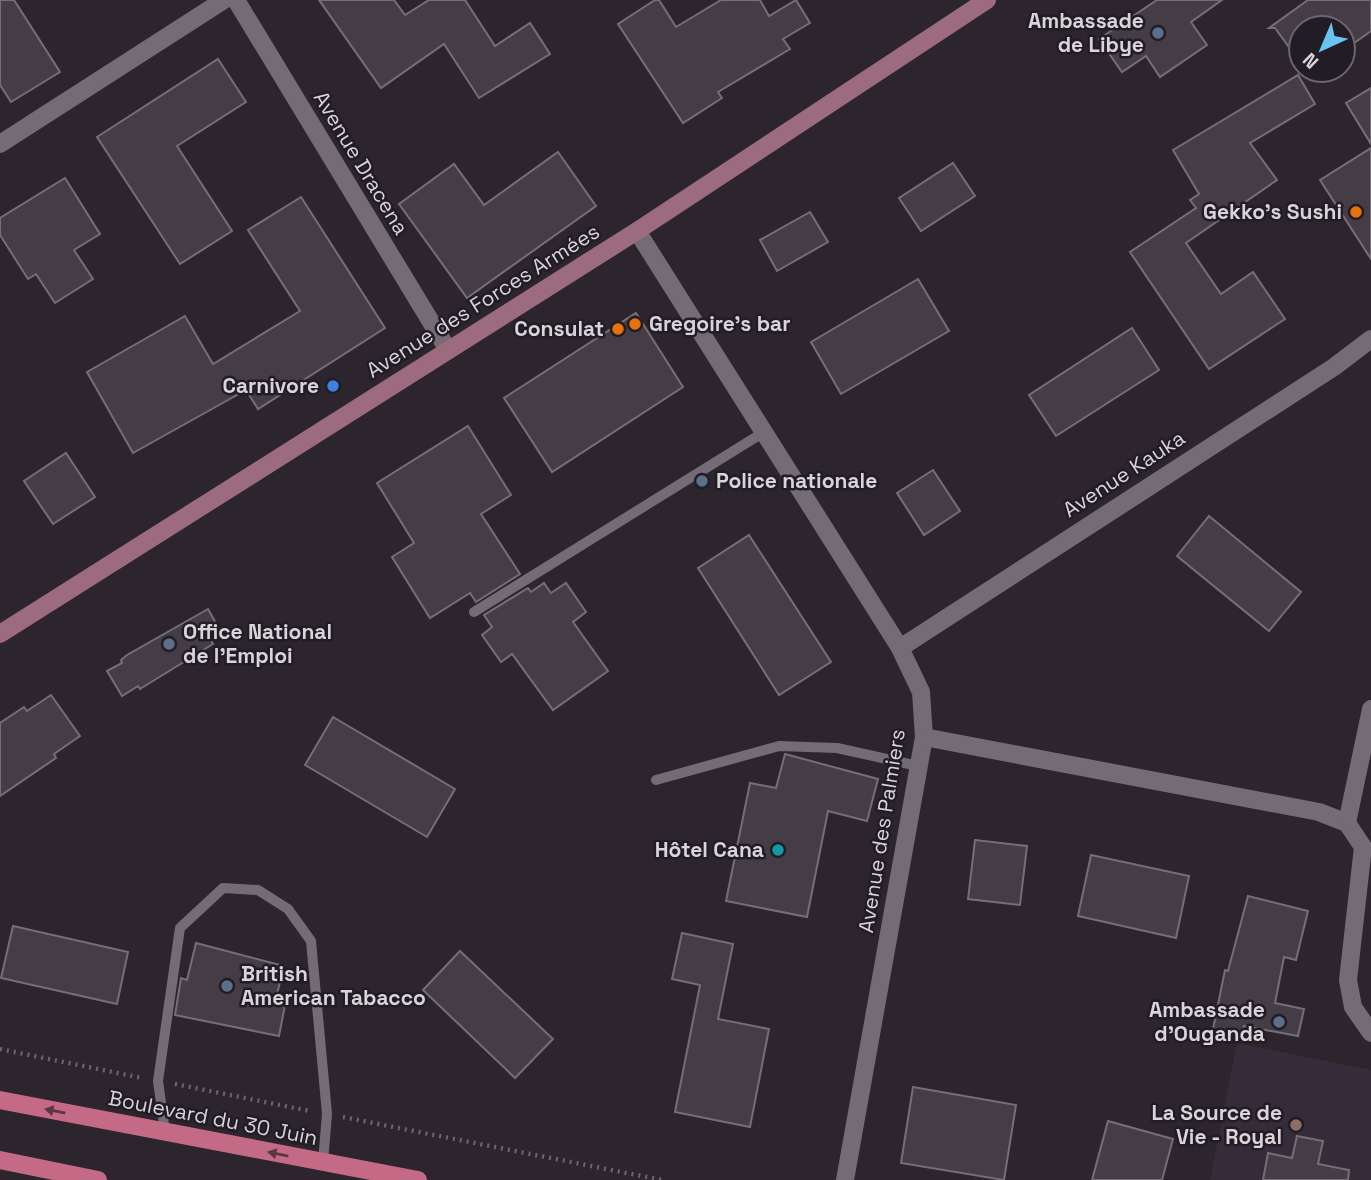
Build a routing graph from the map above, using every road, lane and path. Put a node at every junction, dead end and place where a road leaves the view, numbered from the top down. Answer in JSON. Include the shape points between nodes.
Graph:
{"nodes":[{"id":1,"x":224,"y":0,"type":"edge"},
{"id":2,"x":236,"y":0,"type":"edge"},
{"id":3,"x":987,"y":0,"type":"edge"},
{"id":4,"x":0,"y":144,"type":"edge"},
{"id":5,"x":637,"y":231,"type":"junction"},
{"id":6,"x":1371,"y":339,"type":"edge"},
{"id":7,"x":448,"y":350,"type":"junction"},
{"id":8,"x":764,"y":432,"type":"junction"},
{"id":9,"x":474,"y":612,"type":"dead end"},
{"id":10,"x":0,"y":634,"type":"edge"},
{"id":11,"x":900,"y":648,"type":"junction"},
{"id":12,"x":1371,"y":709,"type":"edge"},
{"id":13,"x":924,"y":737,"type":"junction"},
{"id":14,"x":918,"y":766,"type":"junction"},
{"id":15,"x":656,"y":780,"type":"dead end"},
{"id":16,"x":1347,"y":823,"type":"junction"},
{"id":17,"x":1371,"y":1033,"type":"edge"},
{"id":18,"x":0,"y":1100,"type":"edge"},
{"id":19,"x":165,"y":1132,"type":"junction"},
{"id":20,"x":0,"y":1160,"type":"edge"},
{"id":21,"x":323,"y":1162,"type":"junction"},
{"id":22,"x":98,"y":1180,"type":"edge"},
{"id":23,"x":418,"y":1180,"type":"edge"},
{"id":24,"x":845,"y":1180,"type":"edge"}],
"edges":[{"from":1,"to":4,"type":"street"},
{"from":2,"to":7,"type":"street","name":"Avenue Dracena"},
{"from":3,"to":5,"type":"street","name":"Avenue des Forces Armées"},
{"from":5,"to":7,"type":"street","name":"Avenue des Forces Armées"},
{"from":5,"to":8,"type":"street","name":"Avenue des Palmiers"},
{"from":6,"to":11,"type":"street","name":"Avenue Kauka"},
{"from":7,"to":10,"type":"street","name":"Avenue des Forces Armées"},
{"from":8,"to":9,"type":"lane"},
{"from":8,"to":11,"type":"street","name":"Avenue des Palmiers"},
{"from":11,"to":13,"type":"street","name":"Avenue des Palmiers","via":[[921,692]]},
{"from":12,"to":16,"type":"street"},
{"from":13,"to":14,"type":"street","name":"Avenue des Palmiers"},
{"from":13,"to":16,"type":"street","via":[[1319,812]]},
{"from":14,"to":15,"type":"lane","via":[[836,748],[779,746]]},
{"from":14,"to":24,"type":"street","name":"Avenue des Palmiers"},
{"from":16,"to":17,"type":"street","via":[[1363,848],[1348,980],[1353,1007]]},
{"from":19,"to":18,"type":"main road","name":"Boulevard du 30 Juin","one_way":true},
{"from":21,"to":19,"type":"main road","name":"Boulevard du 30 Juin","one_way":true},
{"from":19,"to":21,"type":"lane","via":[[158,1081],[180,928],[223,888],[258,890],[288,909],[311,941],[327,1114]]},
{"from":20,"to":22,"type":"main road"},
{"from":21,"to":23,"type":"main road","name":"Boulevard du 30 Juin"}]}
